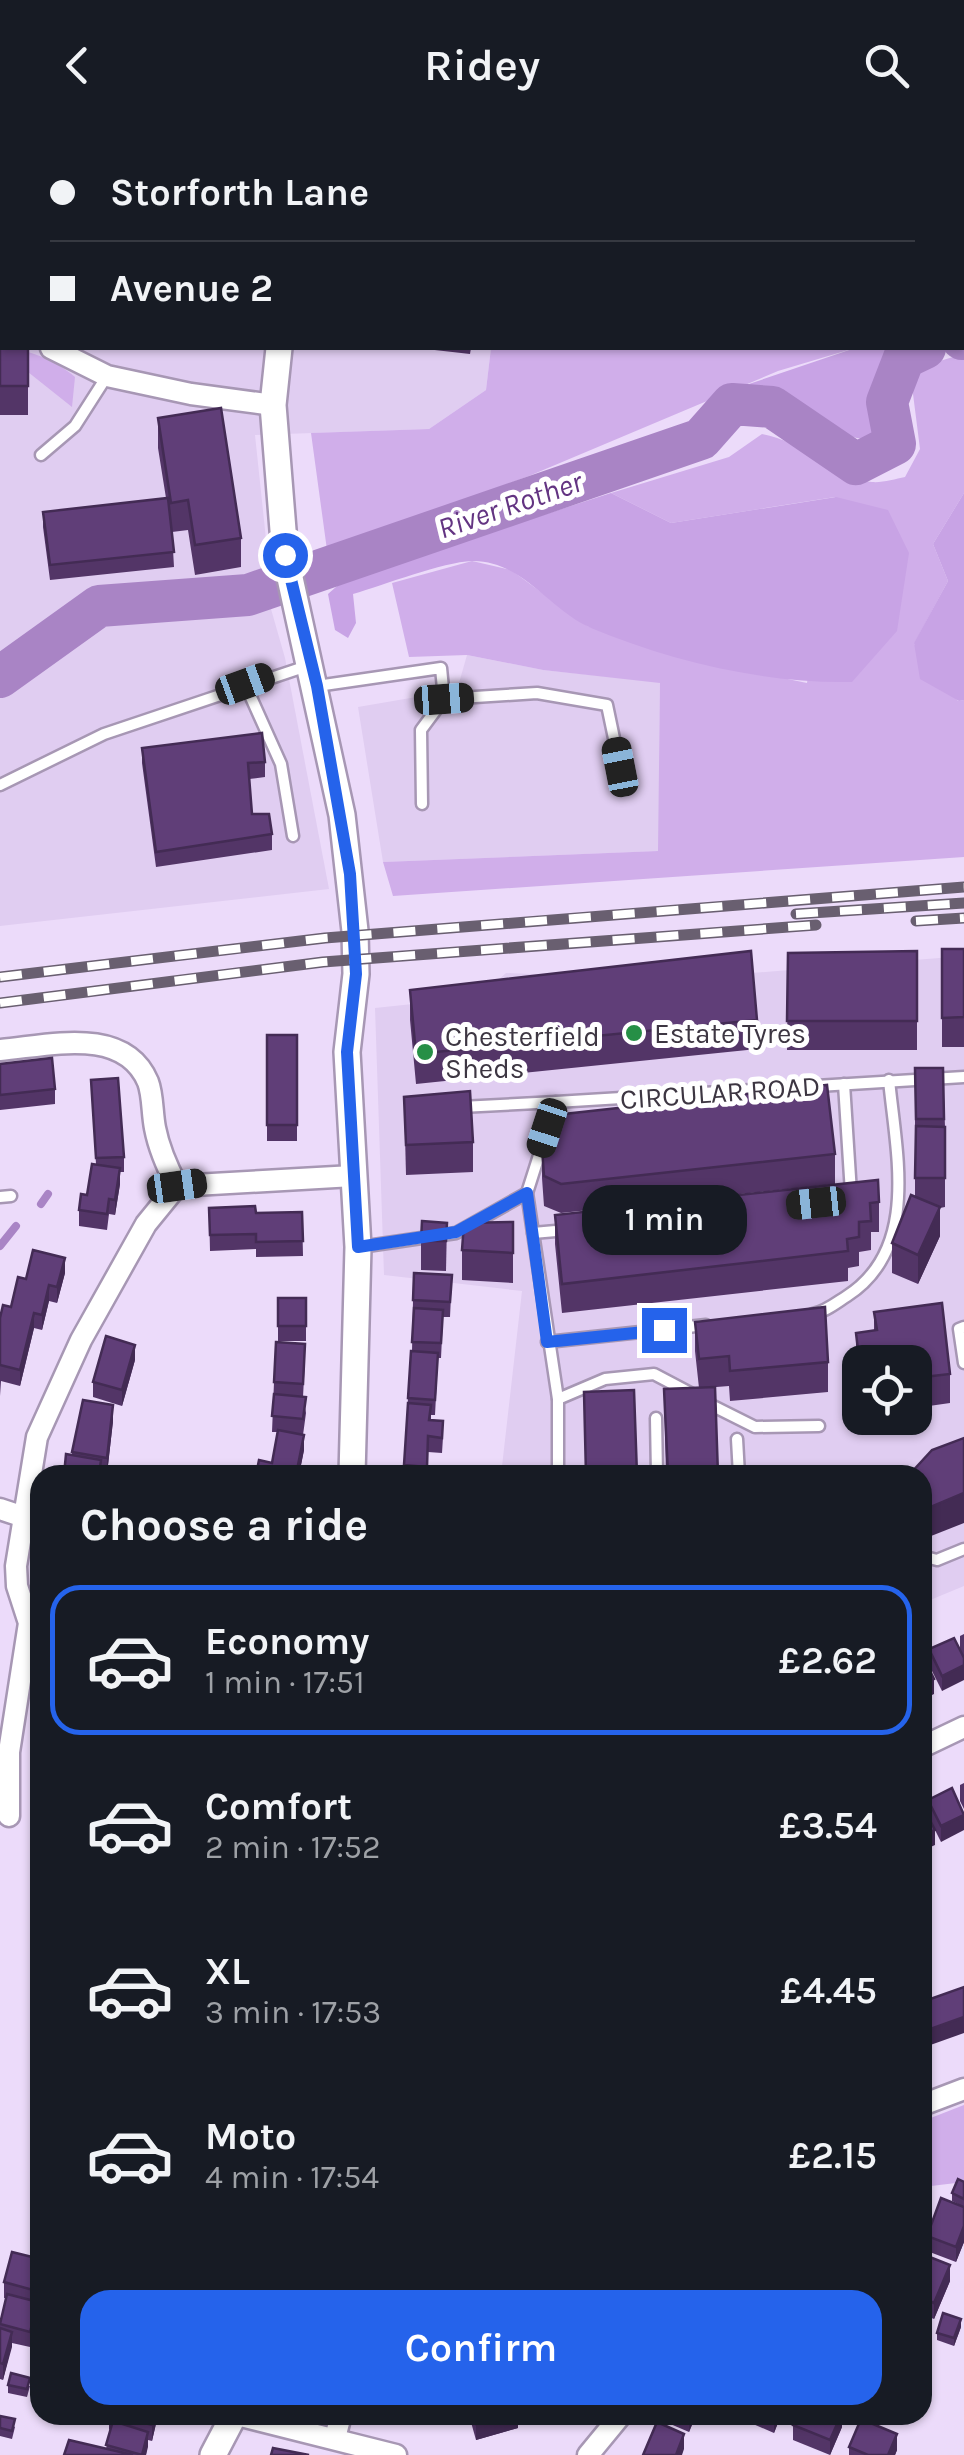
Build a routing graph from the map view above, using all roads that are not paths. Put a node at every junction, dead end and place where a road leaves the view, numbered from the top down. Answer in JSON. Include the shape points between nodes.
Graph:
{"nodes":[{"id":1,"x":55,"y":350,"type":"edge"},
{"id":2,"x":279,"y":350,"type":"edge"},
{"id":3,"x":108,"y":376,"type":"junction"},
{"id":4,"x":273,"y":404,"type":"junction"},
{"id":5,"x":41,"y":455,"type":"dead end"},
{"id":6,"x":314,"y":675,"type":"junction"},
{"id":7,"x":245,"y":684,"type":"junction"},
{"id":8,"x":444,"y":699,"type":"junction"},
{"id":9,"x":620,"y":767,"type":"dead end"},
{"id":10,"x":0,"y":785,"type":"edge"},
{"id":11,"x":422,"y":804,"type":"dead end"},
{"id":12,"x":292,"y":836,"type":"dead end"},
{"id":13,"x":0,"y":1050,"type":"edge"},
{"id":14,"x":964,"y":1077,"type":"edge"},
{"id":15,"x":889,"y":1080,"type":"junction"},
{"id":16,"x":844,"y":1084,"type":"junction"},
{"id":17,"x":556,"y":1102,"type":"junction"},
{"id":18,"x":440,"y":1108,"type":"edge"},
{"id":19,"x":353,"y":1176,"type":"junction"},
{"id":20,"x":177,"y":1186,"type":"junction"},
{"id":21,"x":527,"y":1193,"type":"junction"},
{"id":22,"x":832,"y":1201,"type":"edge"},
{"id":23,"x":589,"y":1227,"type":"edge"},
{"id":24,"x":533,"y":1234,"type":"junction"},
{"id":25,"x":358,"y":1247,"type":"junction"},
{"id":26,"x":800,"y":1316,"type":"edge"},
{"id":27,"x":722,"y":1324,"type":"edge"},
{"id":28,"x":964,"y":1326,"type":"edge"},
{"id":29,"x":547,"y":1342,"type":"junction"},
{"id":30,"x":964,"y":1363,"type":"edge"},
{"id":31,"x":558,"y":1399,"type":"junction"},
{"id":32,"x":656,"y":1418,"type":"dead end"},
{"id":33,"x":819,"y":1426,"type":"dead end"},
{"id":34,"x":737,"y":1439,"type":"dead end"},
{"id":35,"x":31,"y":1465,"type":"edge"},
{"id":36,"x":352,"y":1465,"type":"edge"},
{"id":37,"x":558,"y":1465,"type":"edge"},
{"id":38,"x":657,"y":1465,"type":"edge"},
{"id":39,"x":738,"y":1465,"type":"edge"},
{"id":40,"x":30,"y":1472,"type":"edge"},
{"id":41,"x":0,"y":1509,"type":"edge"},
{"id":42,"x":21,"y":1516,"type":"junction"},
{"id":43,"x":964,"y":1548,"type":"edge"},
{"id":44,"x":932,"y":1559,"type":"edge"},
{"id":45,"x":964,"y":1727,"type":"edge"},
{"id":46,"x":932,"y":1742,"type":"edge"},
{"id":47,"x":4,"y":1752,"type":"edge"},
{"id":48,"x":9,"y":1816,"type":"dead end"},
{"id":49,"x":964,"y":2089,"type":"edge"},
{"id":50,"x":932,"y":2101,"type":"edge"},
{"id":51,"x":230,"y":2425,"type":"edge"},
{"id":52,"x":278,"y":2425,"type":"edge"},
{"id":53,"x":339,"y":2425,"type":"edge"},
{"id":54,"x":613,"y":2425,"type":"edge"},
{"id":55,"x":335,"y":2438,"type":"junction"},
{"id":56,"x":213,"y":2455,"type":"edge"},
{"id":57,"x":396,"y":2455,"type":"edge"},
{"id":58,"x":588,"y":2455,"type":"edge"}],
"edges":[{"from":1,"to":3,"type":"street"},
{"from":2,"to":4,"type":"street"},
{"from":3,"to":4,"type":"street"},
{"from":3,"to":5,"type":"lane","via":[[75,426]]},
{"from":4,"to":6,"type":"street","via":[[285,555]]},
{"from":6,"to":7,"type":"lane"},
{"from":6,"to":8,"type":"lane","via":[[442,668]]},
{"from":6,"to":19,"type":"street","via":[[342,815],[354,931],[347,1052]]},
{"from":7,"to":10,"type":"lane","via":[[104,734]]},
{"from":7,"to":12,"type":"lane","via":[[281,764]]},
{"from":8,"to":9,"type":"lane","via":[[537,693],[608,705]]},
{"from":8,"to":11,"type":"lane","via":[[421,730]]},
{"from":13,"to":20,"type":"street","via":[[92,1043],[136,1062]]},
{"from":14,"to":15,"type":"lane","name":"CIRCULAR ROAD"},
{"from":15,"to":16,"type":"lane","name":"CIRCULAR ROAD"},
{"from":15,"to":26,"type":"lane","via":[[900,1199],[888,1248],[868,1282],[820,1313]]},
{"from":16,"to":17,"type":"lane","name":"CIRCULAR ROAD"},
{"from":16,"to":22,"type":"lane","via":[[851,1199]]},
{"from":17,"to":18,"type":"lane","name":"CIRCULAR ROAD"},
{"from":17,"to":21,"type":"lane"},
{"from":19,"to":20,"type":"street"},
{"from":19,"to":25,"type":"street"},
{"from":20,"to":35,"type":"street","via":[[146,1224],[81,1340],[37,1437]]},
{"from":21,"to":24,"type":"lane"},
{"from":21,"to":25,"type":"lane","via":[[456,1232]]},
{"from":23,"to":24,"type":"lane"},
{"from":24,"to":29,"type":"lane"},
{"from":25,"to":36,"type":"street"},
{"from":27,"to":29,"type":"lane"},
{"from":28,"to":30,"type":"lane"},
{"from":29,"to":31,"type":"lane"},
{"from":31,"to":33,"type":"lane","via":[[605,1379],[654,1374],[755,1427]]},
{"from":31,"to":37,"type":"lane"},
{"from":32,"to":38,"type":"lane"},
{"from":34,"to":39,"type":"lane"},
{"from":40,"to":42,"type":"street"},
{"from":41,"to":42,"type":"street"},
{"from":42,"to":47,"type":"street","via":[[16,1586],[28,1644]]},
{"from":43,"to":44,"type":"lane"},
{"from":45,"to":46,"type":"street"},
{"from":47,"to":48,"type":"street"},
{"from":49,"to":50,"type":"street"},
{"from":51,"to":56,"type":"street"},
{"from":52,"to":55,"type":"street"},
{"from":53,"to":55,"type":"street"},
{"from":54,"to":58,"type":"street"},
{"from":55,"to":57,"type":"street"}]}
